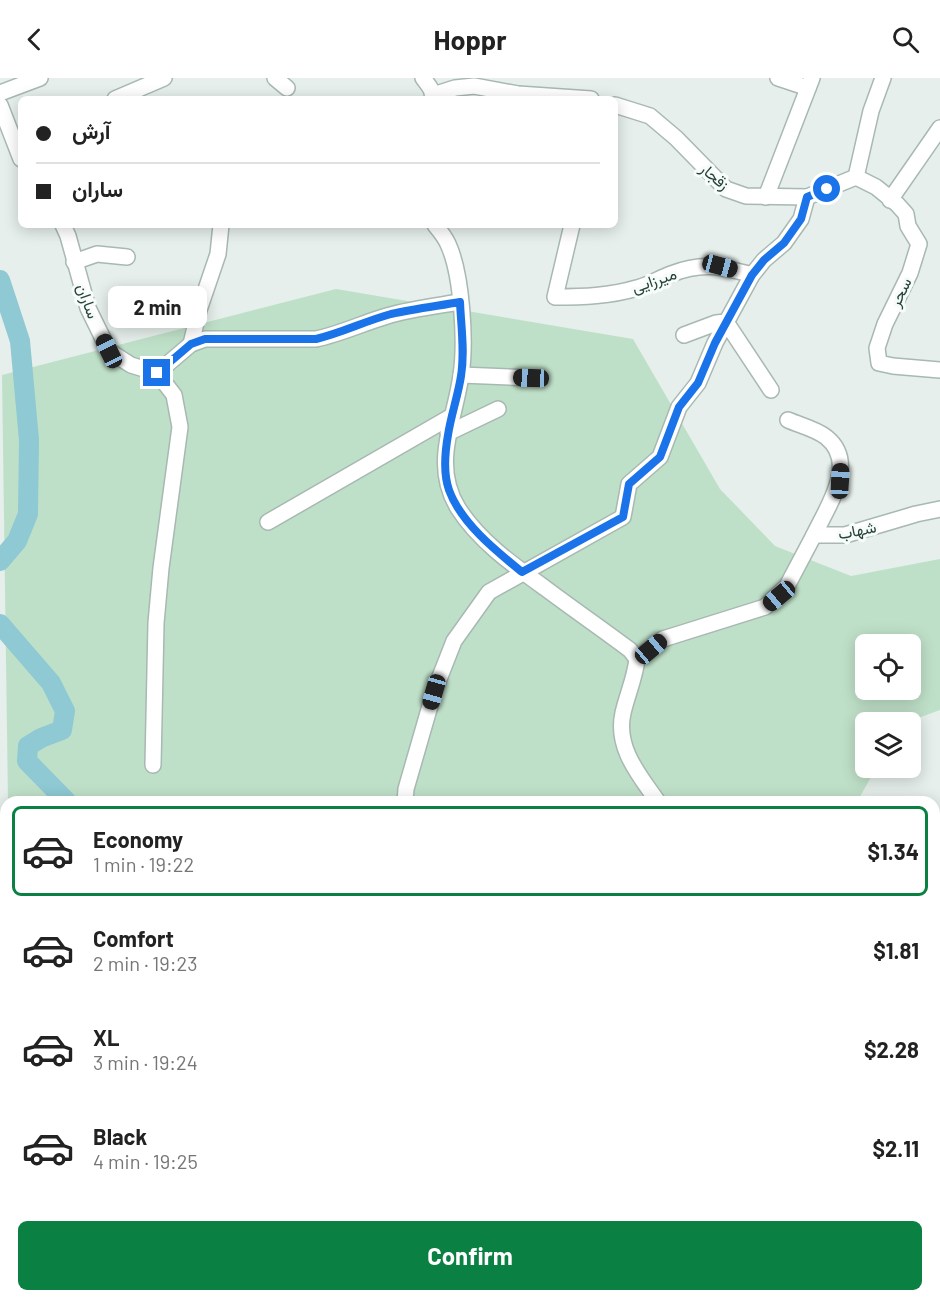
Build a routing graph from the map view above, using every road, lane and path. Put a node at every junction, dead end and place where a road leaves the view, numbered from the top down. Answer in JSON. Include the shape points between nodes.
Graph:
{"nodes":[{"id":1,"x":40,"y":78,"type":"edge"},
{"id":2,"x":164,"y":78,"type":"edge"},
{"id":3,"x":423,"y":78,"type":"edge"},
{"id":4,"x":446,"y":78,"type":"edge"},
{"id":5,"x":778,"y":78,"type":"edge"},
{"id":6,"x":883,"y":78,"type":"edge"},
{"id":7,"x":810,"y":83,"type":"edge"},
{"id":8,"x":0,"y":93,"type":"edge"},
{"id":9,"x":122,"y":96,"type":"edge"},
{"id":10,"x":433,"y":96,"type":"edge"},
{"id":11,"x":434,"y":96,"type":"edge"},
{"id":12,"x":435,"y":96,"type":"edge"},
{"id":13,"x":547,"y":96,"type":"edge"},
{"id":14,"x":0,"y":105,"type":"edge"},
{"id":15,"x":618,"y":107,"type":"edge"},
{"id":16,"x":940,"y":128,"type":"edge"},
{"id":17,"x":16,"y":132,"type":"edge"},
{"id":18,"x":861,"y":178,"type":"junction"},
{"id":19,"x":807,"y":197,"type":"junction"},
{"id":20,"x":766,"y":198,"type":"junction"},
{"id":21,"x":890,"y":200,"type":"junction"},
{"id":22,"x":64,"y":228,"type":"edge"},
{"id":23,"x":221,"y":228,"type":"edge"},
{"id":24,"x":437,"y":228,"type":"edge"},
{"id":25,"x":571,"y":228,"type":"edge"},
{"id":26,"x":127,"y":257,"type":"dead end"},
{"id":27,"x":74,"y":262,"type":"junction"},
{"id":28,"x":752,"y":275,"type":"junction"},
{"id":29,"x":460,"y":302,"type":"junction"},
{"id":30,"x":726,"y":322,"type":"junction"},
{"id":31,"x":684,"y":335,"type":"dead end"},
{"id":32,"x":191,"y":344,"type":"junction"},
{"id":33,"x":940,"y":370,"type":"edge"},
{"id":34,"x":157,"y":373,"type":"junction"},
{"id":35,"x":461,"y":375,"type":"junction"},
{"id":36,"x":531,"y":378,"type":"dead end"},
{"id":37,"x":771,"y":390,"type":"dead end"},
{"id":38,"x":498,"y":410,"type":"dead end"},
{"id":39,"x":452,"y":416,"type":"junction"},
{"id":40,"x":788,"y":420,"type":"dead end"},
{"id":41,"x":448,"y":433,"type":"junction"},
{"id":42,"x":940,"y":509,"type":"edge"},
{"id":43,"x":268,"y":522,"type":"dead end"},
{"id":44,"x":814,"y":535,"type":"junction"},
{"id":45,"x":522,"y":572,"type":"junction"},
{"id":46,"x":637,"y":658,"type":"junction"},
{"id":47,"x":153,"y":765,"type":"dead end"},
{"id":48,"x":405,"y":796,"type":"edge"},
{"id":49,"x":654,"y":796,"type":"edge"}],
"edges":[{"from":1,"to":8,"type":"street"},
{"from":2,"to":9,"type":"street"},
{"from":3,"to":10,"type":"street"},
{"from":4,"to":11,"type":"street"},
{"from":5,"to":7,"type":"street"},
{"from":6,"to":18,"type":"street","via":[[871,111]]},
{"from":7,"to":20,"type":"street"},
{"from":12,"to":13,"type":"street","via":[[474,86]]},
{"from":14,"to":17,"type":"street"},
{"from":15,"to":20,"type":"street","name":"زقجار","via":[[650,116],[662,125],[726,189]]},
{"from":16,"to":21,"type":"street"},
{"from":18,"to":19,"type":"street","name":"زقجار"},
{"from":18,"to":21,"type":"street","name":"سحر"},
{"from":19,"to":20,"type":"street","name":"زقجار"},
{"from":19,"to":28,"type":"street","via":[[801,219],[784,243]]},
{"from":21,"to":33,"type":"street","name":"سحر","via":[[906,214],[919,244],[910,273],[885,324],[877,348],[879,363]]},
{"from":22,"to":27,"type":"street","name":"ساران"},
{"from":23,"to":32,"type":"street","via":[[218,254]]},
{"from":24,"to":29,"type":"street","via":[[448,243],[454,262]]},
{"from":25,"to":28,"type":"street","name":"میرزایی","via":[[555,297],[597,297],[697,266],[720,266]]},
{"from":26,"to":27,"type":"street","via":[[98,254]]},
{"from":27,"to":34,"type":"street","name":"ساران","via":[[88,308],[109,351],[131,365]]},
{"from":28,"to":30,"type":"street"},
{"from":29,"to":32,"type":"street","via":[[390,315],[316,339],[220,338]]},
{"from":29,"to":35,"type":"street"},
{"from":30,"to":31,"type":"street"},
{"from":30,"to":37,"type":"street"},
{"from":30,"to":45,"type":"street","via":[[698,383],[679,407],[660,457],[629,484],[623,517]]},
{"from":32,"to":34,"type":"street"},
{"from":34,"to":47,"type":"street","via":[[174,395],[180,427],[156,623]]},
{"from":35,"to":36,"type":"street"},
{"from":35,"to":39,"type":"street"},
{"from":38,"to":41,"type":"street"},
{"from":39,"to":41,"type":"street"},
{"from":39,"to":43,"type":"street"},
{"from":40,"to":44,"type":"street","name":"شهاب","via":[[827,437],[840,456],[840,481]]},
{"from":41,"to":45,"type":"street","via":[[445,470],[459,509],[491,547]]},
{"from":42,"to":44,"type":"street","name":"شهاب","via":[[845,535]]},
{"from":44,"to":46,"type":"street","via":[[787,586],[765,607],[663,639]]},
{"from":45,"to":46,"type":"street"},
{"from":45,"to":48,"type":"street","via":[[489,592],[454,641],[434,692]]},
{"from":46,"to":49,"type":"street","via":[[620,732],[633,765]]}]}
